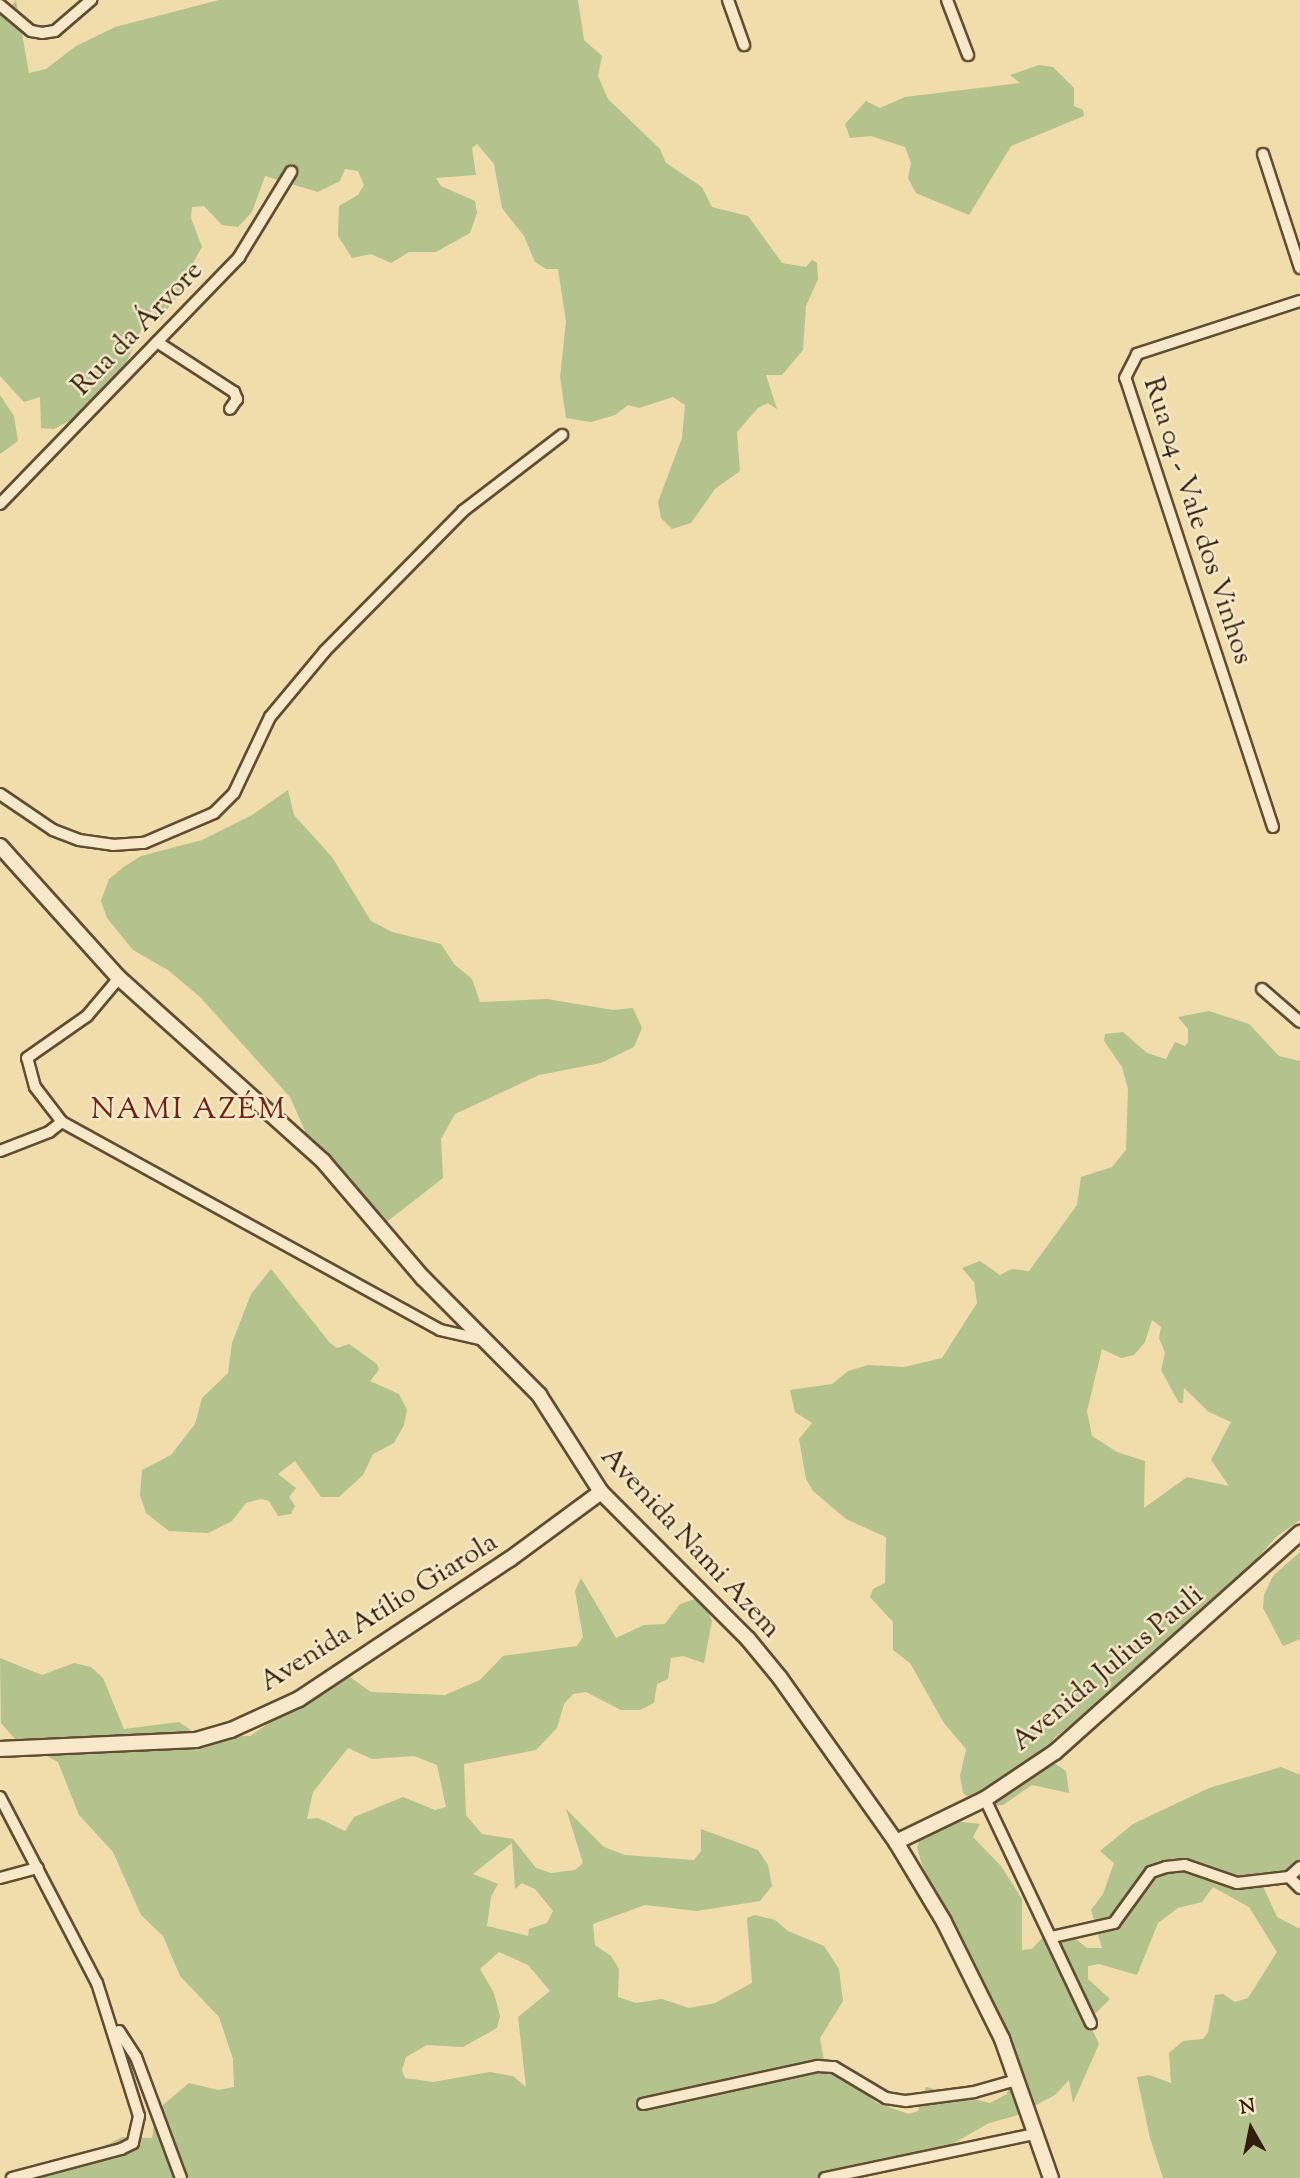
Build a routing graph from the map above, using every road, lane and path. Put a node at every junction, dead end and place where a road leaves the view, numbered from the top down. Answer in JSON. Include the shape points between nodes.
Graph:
{"nodes":[{"id":1,"x":91,"y":0,"type":"edge"},
{"id":2,"x":728,"y":0,"type":"edge"},
{"id":3,"x":947,"y":0,"type":"edge"},
{"id":4,"x":0,"y":5,"type":"edge"},
{"id":5,"x":744,"y":45,"type":"dead end"},
{"id":6,"x":968,"y":55,"type":"dead end"},
{"id":7,"x":1263,"y":154,"type":"dead end"},
{"id":8,"x":291,"y":172,"type":"dead end"},
{"id":9,"x":1300,"y":268,"type":"edge"},
{"id":10,"x":1300,"y":301,"type":"edge"},
{"id":11,"x":157,"y":342,"type":"junction"},
{"id":12,"x":230,"y":409,"type":"dead end"},
{"id":13,"x":562,"y":435,"type":"dead end"},
{"id":14,"x":0,"y":504,"type":"edge"},
{"id":15,"x":0,"y":794,"type":"edge"},
{"id":16,"x":1273,"y":827,"type":"dead end"},
{"id":17,"x":0,"y":846,"type":"edge"},
{"id":18,"x":119,"y":978,"type":"junction"},
{"id":19,"x":1262,"y":989,"type":"dead end"},
{"id":20,"x":1300,"y":1023,"type":"edge"},
{"id":21,"x":62,"y":1122,"type":"junction"},
{"id":22,"x":0,"y":1151,"type":"edge"},
{"id":23,"x":484,"y":1340,"type":"junction"},
{"id":24,"x":601,"y":1492,"type":"junction"},
{"id":25,"x":1300,"y":1533,"type":"edge"},
{"id":26,"x":0,"y":1749,"type":"edge"},
{"id":27,"x":0,"y":1797,"type":"edge"},
{"id":28,"x":985,"y":1799,"type":"junction"},
{"id":29,"x":896,"y":1842,"type":"junction"},
{"id":30,"x":1300,"y":1867,"type":"edge"},
{"id":31,"x":38,"y":1868,"type":"junction"},
{"id":32,"x":1289,"y":1877,"type":"junction"},
{"id":33,"x":0,"y":1878,"type":"edge"},
{"id":34,"x":1300,"y":1888,"type":"edge"},
{"id":35,"x":1052,"y":1937,"type":"junction"},
{"id":36,"x":112,"y":2020,"type":"junction"},
{"id":37,"x":1091,"y":2023,"type":"dead end"},
{"id":38,"x":1016,"y":2080,"type":"junction"},
{"id":39,"x":643,"y":2104,"type":"dead end"},
{"id":40,"x":1034,"y":2134,"type":"junction"},
{"id":41,"x":12,"y":2178,"type":"edge"},
{"id":42,"x":181,"y":2178,"type":"edge"},
{"id":43,"x":825,"y":2178,"type":"edge"},
{"id":44,"x":1051,"y":2178,"type":"edge"}],
"edges":[{"from":1,"to":4,"type":"street","via":[[55,31],[42,33],[31,31]]},
{"from":2,"to":5,"type":"street"},
{"from":3,"to":6,"type":"street"},
{"from":7,"to":9,"type":"street"},
{"from":8,"to":11,"type":"street","name":"Rua da Árvore","via":[[239,257]]},
{"from":10,"to":16,"type":"street","name":"Rua 04 - Vale dos Vinhos","via":[[1137,354],[1125,379]]},
{"from":11,"to":12,"type":"street","via":[[234,392],[237,399]]},
{"from":11,"to":14,"type":"street","name":"Rua da Árvore"},
{"from":13,"to":15,"type":"street","via":[[463,511],[325,651],[270,717],[234,793],[214,813],[144,843],[113,845],[53,830]]},
{"from":17,"to":18,"type":"street","name":"Avenida Nami Azem"},
{"from":18,"to":21,"type":"street","via":[[87,1016],[27,1058],[35,1087]]},
{"from":18,"to":23,"type":"street","name":"Avenida Nami Azem","via":[[323,1161],[422,1278]]},
{"from":19,"to":20,"type":"street"},
{"from":21,"to":22,"type":"street","via":[[49,1132]]},
{"from":21,"to":23,"type":"street","via":[[440,1330]]},
{"from":23,"to":24,"type":"street","name":"Avenida Nami Azem","via":[[539,1395]]},
{"from":24,"to":26,"type":"street","name":"Avenida Atílio Giarola","via":[[510,1559],[299,1699],[231,1730],[196,1740]]},
{"from":24,"to":29,"type":"street","name":"Avenida Nami Azem","via":[[748,1639]]},
{"from":25,"to":28,"type":"street","name":"Avenida Julius Pauli","via":[[1063,1745]]},
{"from":27,"to":31,"type":"street"},
{"from":28,"to":29,"type":"street","name":"Avenida Julius Pauli"},
{"from":28,"to":35,"type":"street"},
{"from":29,"to":38,"type":"street","name":"Avenida Nami Azem","via":[[975,1982]]},
{"from":30,"to":32,"type":"street"},
{"from":31,"to":33,"type":"street"},
{"from":31,"to":36,"type":"street"},
{"from":32,"to":34,"type":"street"},
{"from":32,"to":35,"type":"street","via":[[1237,1883],[1185,1865],[1166,1867],[1151,1872],[1114,1923]]},
{"from":35,"to":37,"type":"street"},
{"from":36,"to":41,"type":"street","via":[[132,2084],[139,2130],[133,2143]]},
{"from":36,"to":42,"type":"street","via":[[136,2057]]},
{"from":38,"to":39,"type":"street","via":[[974,2092],[906,2101],[886,2098],[842,2070],[818,2066]]},
{"from":38,"to":40,"type":"street","name":"Avenida Nami Azem"},
{"from":40,"to":43,"type":"street"},
{"from":40,"to":44,"type":"street","name":"Avenida Nami Azem"}]}
